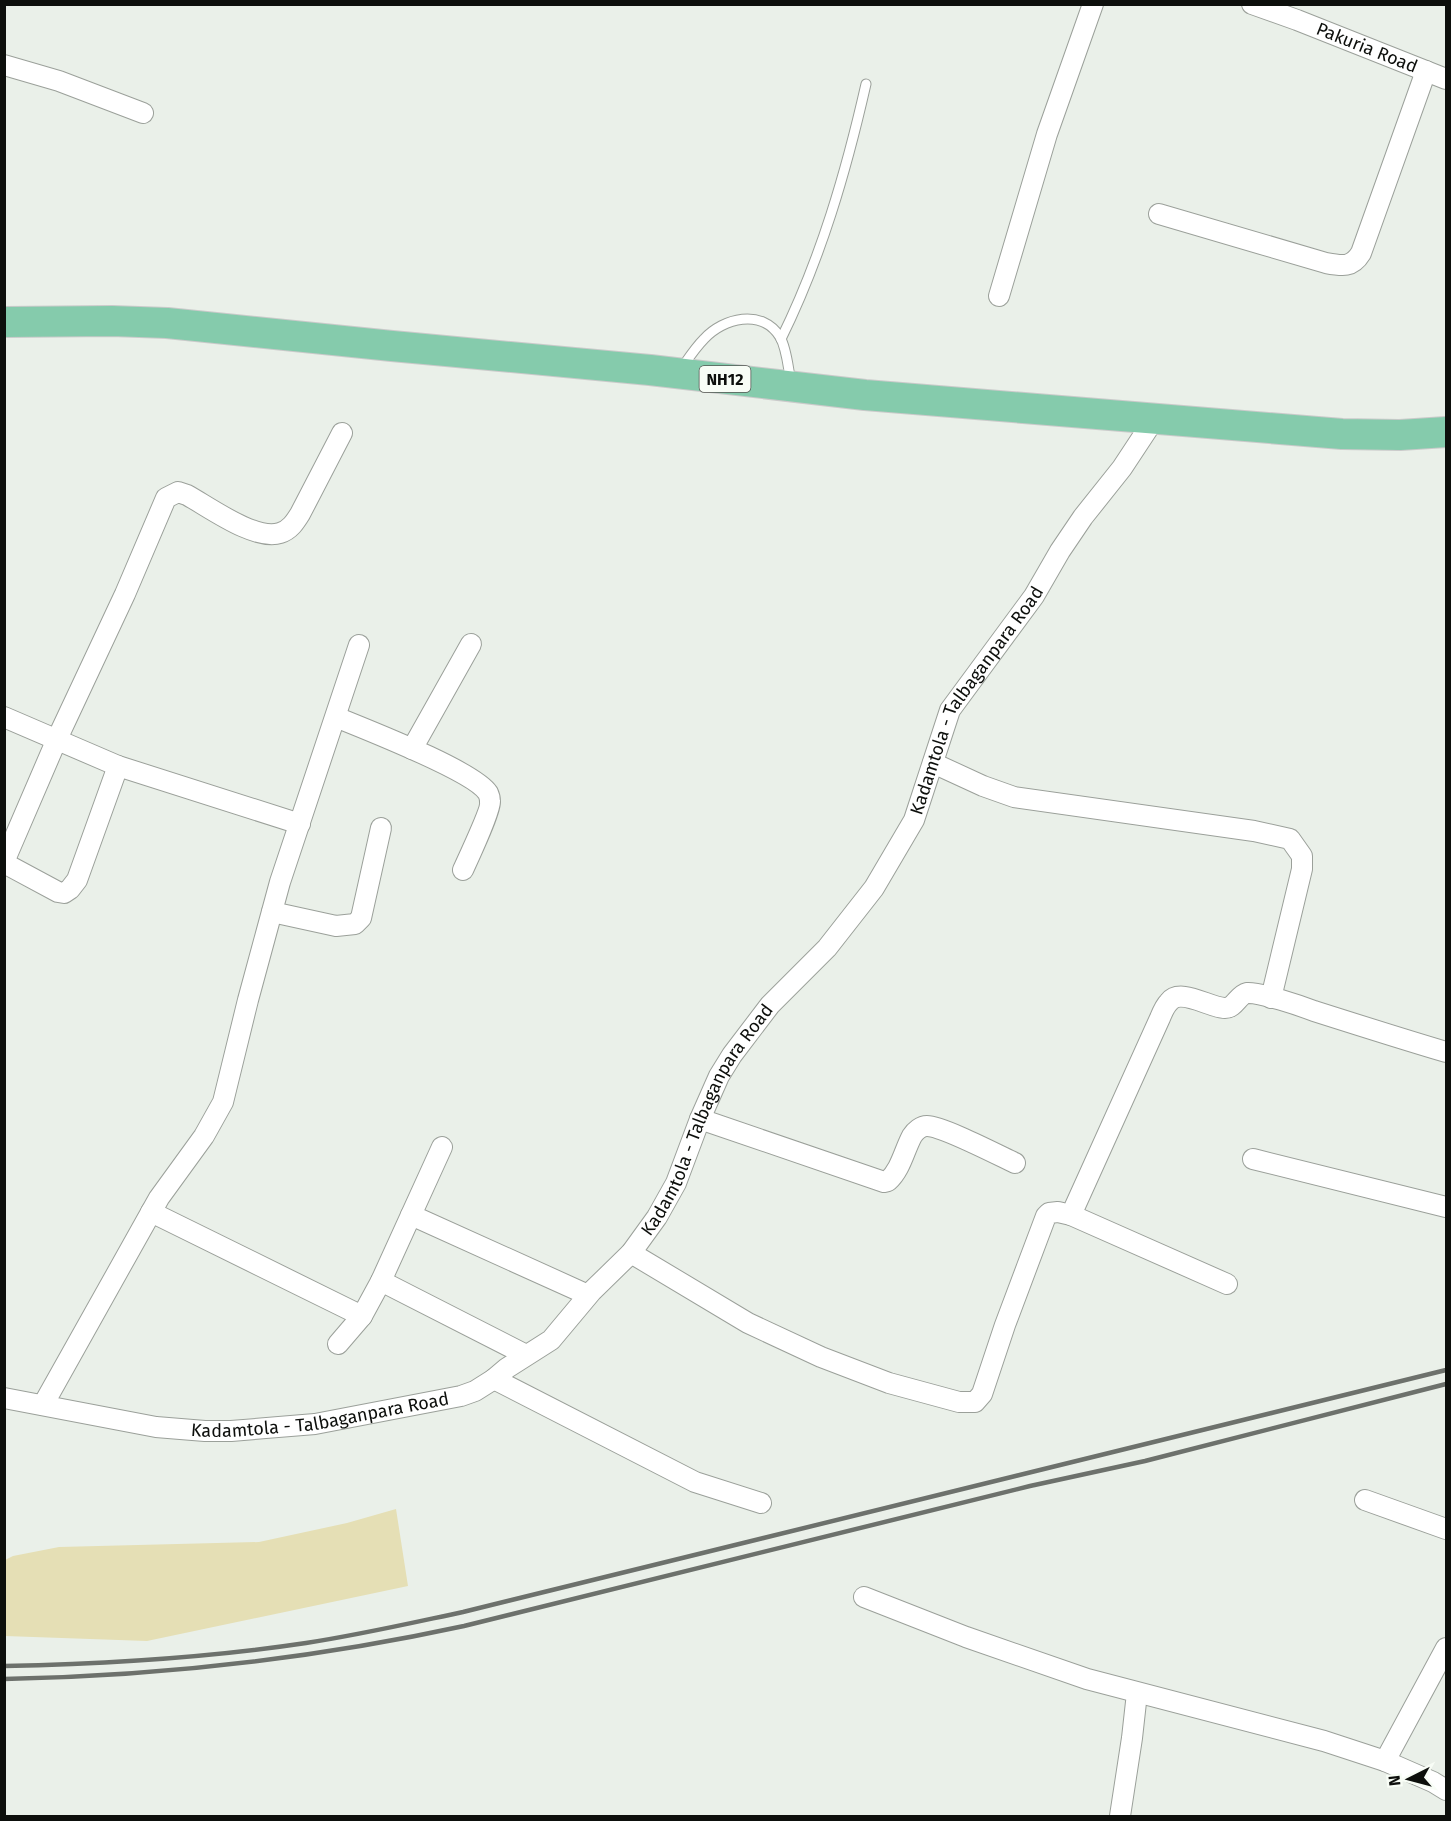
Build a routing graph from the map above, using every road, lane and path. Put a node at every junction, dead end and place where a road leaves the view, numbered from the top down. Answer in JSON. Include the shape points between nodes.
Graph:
{"nodes":[{"id":1,"x":1093,"y":4,"type":"edge"},
{"id":2,"x":1252,"y":4,"type":"edge"},
{"id":3,"x":4,"y":65,"type":"edge"},
{"id":4,"x":1426,"y":71,"type":"junction"},
{"id":5,"x":1446,"y":79,"type":"edge"},
{"id":6,"x":866,"y":84,"type":"dead end"},
{"id":7,"x":143,"y":113,"type":"dead end"},
{"id":8,"x":1159,"y":214,"type":"dead end"},
{"id":9,"x":999,"y":296,"type":"dead end"},
{"id":10,"x":4,"y":322,"type":"edge"},
{"id":11,"x":781,"y":339,"type":"junction"},
{"id":12,"x":678,"y":373,"type":"junction"},
{"id":13,"x":792,"y":387,"type":"junction"},
{"id":14,"x":1155,"y":418,"type":"junction"},
{"id":15,"x":342,"y":432,"type":"dead end"},
{"id":16,"x":1446,"y":432,"type":"edge"},
{"id":17,"x":471,"y":644,"type":"dead end"},
{"id":18,"x":359,"y":645,"type":"dead end"},
{"id":19,"x":4,"y":717,"type":"edge"},
{"id":20,"x":336,"y":717,"type":"junction"},
{"id":21,"x":57,"y":739,"type":"junction"},
{"id":22,"x":412,"y":749,"type":"junction"},
{"id":23,"x":933,"y":763,"type":"junction"},
{"id":24,"x":118,"y":766,"type":"junction"},
{"id":25,"x":300,"y":824,"type":"junction"},
{"id":26,"x":381,"y":828,"type":"dead end"},
{"id":27,"x":4,"y":862,"type":"edge"},
{"id":28,"x":463,"y":870,"type":"dead end"},
{"id":29,"x":272,"y":912,"type":"junction"},
{"id":30,"x":1271,"y":998,"type":"junction"},
{"id":31,"x":1446,"y":1052,"type":"edge"},
{"id":32,"x":700,"y":1119,"type":"junction"},
{"id":33,"x":442,"y":1147,"type":"dead end"},
{"id":34,"x":1253,"y":1159,"type":"dead end"},
{"id":35,"x":1015,"y":1162,"type":"dead end"},
{"id":36,"x":1446,"y":1207,"type":"edge"},
{"id":37,"x":151,"y":1212,"type":"junction"},
{"id":38,"x":411,"y":1215,"type":"junction"},
{"id":39,"x":1071,"y":1215,"type":"junction"},
{"id":40,"x":631,"y":1253,"type":"junction"},
{"id":41,"x":381,"y":1281,"type":"junction"},
{"id":42,"x":1227,"y":1284,"type":"dead end"},
{"id":43,"x":588,"y":1295,"type":"junction"},
{"id":44,"x":362,"y":1316,"type":"junction"},
{"id":45,"x":338,"y":1344,"type":"dead end"},
{"id":46,"x":526,"y":1355,"type":"junction"},
{"id":47,"x":494,"y":1379,"type":"junction"},
{"id":48,"x":4,"y":1398,"type":"edge"},
{"id":49,"x":43,"y":1405,"type":"junction"},
{"id":50,"x":1365,"y":1500,"type":"dead end"},
{"id":51,"x":761,"y":1503,"type":"dead end"},
{"id":52,"x":1446,"y":1529,"type":"edge"},
{"id":53,"x":864,"y":1596,"type":"dead end"},
{"id":54,"x":1446,"y":1648,"type":"edge"},
{"id":55,"x":1137,"y":1693,"type":"junction"},
{"id":56,"x":1385,"y":1761,"type":"junction"},
{"id":57,"x":1446,"y":1788,"type":"edge"},
{"id":58,"x":1120,"y":1816,"type":"edge"}],
"edges":[{"from":1,"to":9,"type":"street","via":[[1047,134]]},
{"from":2,"to":4,"type":"street","name":"Pakuria Road"},
{"from":3,"to":7,"type":"street"},
{"from":4,"to":5,"type":"street","name":"Pakuria Road"},
{"from":4,"to":8,"type":"street","via":[[1360,253],[1352,264],[1326,263]]},
{"from":6,"to":11,"type":"lane","via":[[836,200],[814,266]]},
{"from":10,"to":12,"type":"main road","number":"NH12","via":[[167,323]]},
{"from":11,"to":12,"type":"lane","via":[[759,320],[735,321],[704,339]]},
{"from":11,"to":13,"type":"lane"},
{"from":12,"to":13,"type":"main road","number":"NH12"},
{"from":13,"to":14,"type":"main road","number":"NH12"},
{"from":14,"to":16,"type":"main road","number":"NH12","via":[[1342,434]]},
{"from":14,"to":23,"type":"street","name":"Kadamtola - Talbaganpara Road","via":[[950,710]]},
{"from":15,"to":21,"type":"street","via":[[300,514],[281,533],[259,533],[188,495],[178,492],[166,498]]},
{"from":17,"to":22,"type":"street"},
{"from":18,"to":20,"type":"street"},
{"from":19,"to":21,"type":"street"},
{"from":20,"to":22,"type":"street"},
{"from":20,"to":25,"type":"street"},
{"from":21,"to":24,"type":"street"},
{"from":21,"to":27,"type":"street"},
{"from":22,"to":28,"type":"street","via":[[488,793],[490,807]]},
{"from":23,"to":30,"type":"street","via":[[1014,797],[1290,839],[1302,856],[1302,869]]},
{"from":23,"to":32,"type":"street","name":"Kadamtola - Talbaganpara Road","via":[[914,820],[874,888],[827,948],[770,1005],[738,1046],[719,1076]]},
{"from":24,"to":25,"type":"street"},
{"from":24,"to":27,"type":"street","via":[[77,880],[70,889],[58,892]]},
{"from":25,"to":29,"type":"street"},
{"from":26,"to":29,"type":"street","via":[[361,918],[355,924],[336,926]]},
{"from":29,"to":37,"type":"street","via":[[223,1102]]},
{"from":30,"to":31,"type":"street"},
{"from":30,"to":39,"type":"street","via":[[1247,993],[1224,1008],[1185,997],[1170,1000]]},
{"from":32,"to":35,"type":"street","via":[[884,1182],[897,1169],[913,1134],[928,1126]]},
{"from":32,"to":40,"type":"street","name":"Kadamtola - Talbaganpara Road","via":[[676,1183]]},
{"from":33,"to":38,"type":"street"},
{"from":34,"to":36,"type":"street"},
{"from":37,"to":44,"type":"street"},
{"from":37,"to":49,"type":"street"},
{"from":38,"to":41,"type":"street"},
{"from":38,"to":43,"type":"street"},
{"from":39,"to":40,"type":"street","via":[[1058,1212],[1046,1216],[982,1394],[968,1403],[889,1383],[821,1357],[747,1323]]},
{"from":39,"to":42,"type":"street"},
{"from":40,"to":43,"type":"street","name":"Kadamtola - Talbaganpara Road"},
{"from":41,"to":44,"type":"street"},
{"from":41,"to":46,"type":"street"},
{"from":43,"to":46,"type":"street","name":"Kadamtola - Talbaganpara Road","via":[[551,1340]]},
{"from":44,"to":45,"type":"street"},
{"from":46,"to":47,"type":"street","name":"Kadamtola - Talbaganpara Road"},
{"from":47,"to":49,"type":"street","name":"Kadamtola - Talbaganpara Road","via":[[475,1391],[445,1400],[315,1424],[231,1431],[156,1427]]},
{"from":47,"to":51,"type":"street","via":[[695,1482]]},
{"from":48,"to":49,"type":"street","name":"Kadamtola - Talbaganpara Road"},
{"from":50,"to":52,"type":"street"},
{"from":53,"to":55,"type":"street","via":[[977,1641]]},
{"from":54,"to":56,"type":"street"},
{"from":55,"to":56,"type":"street","via":[[1324,1741]]},
{"from":55,"to":58,"type":"street"},
{"from":56,"to":57,"type":"street"}]}
